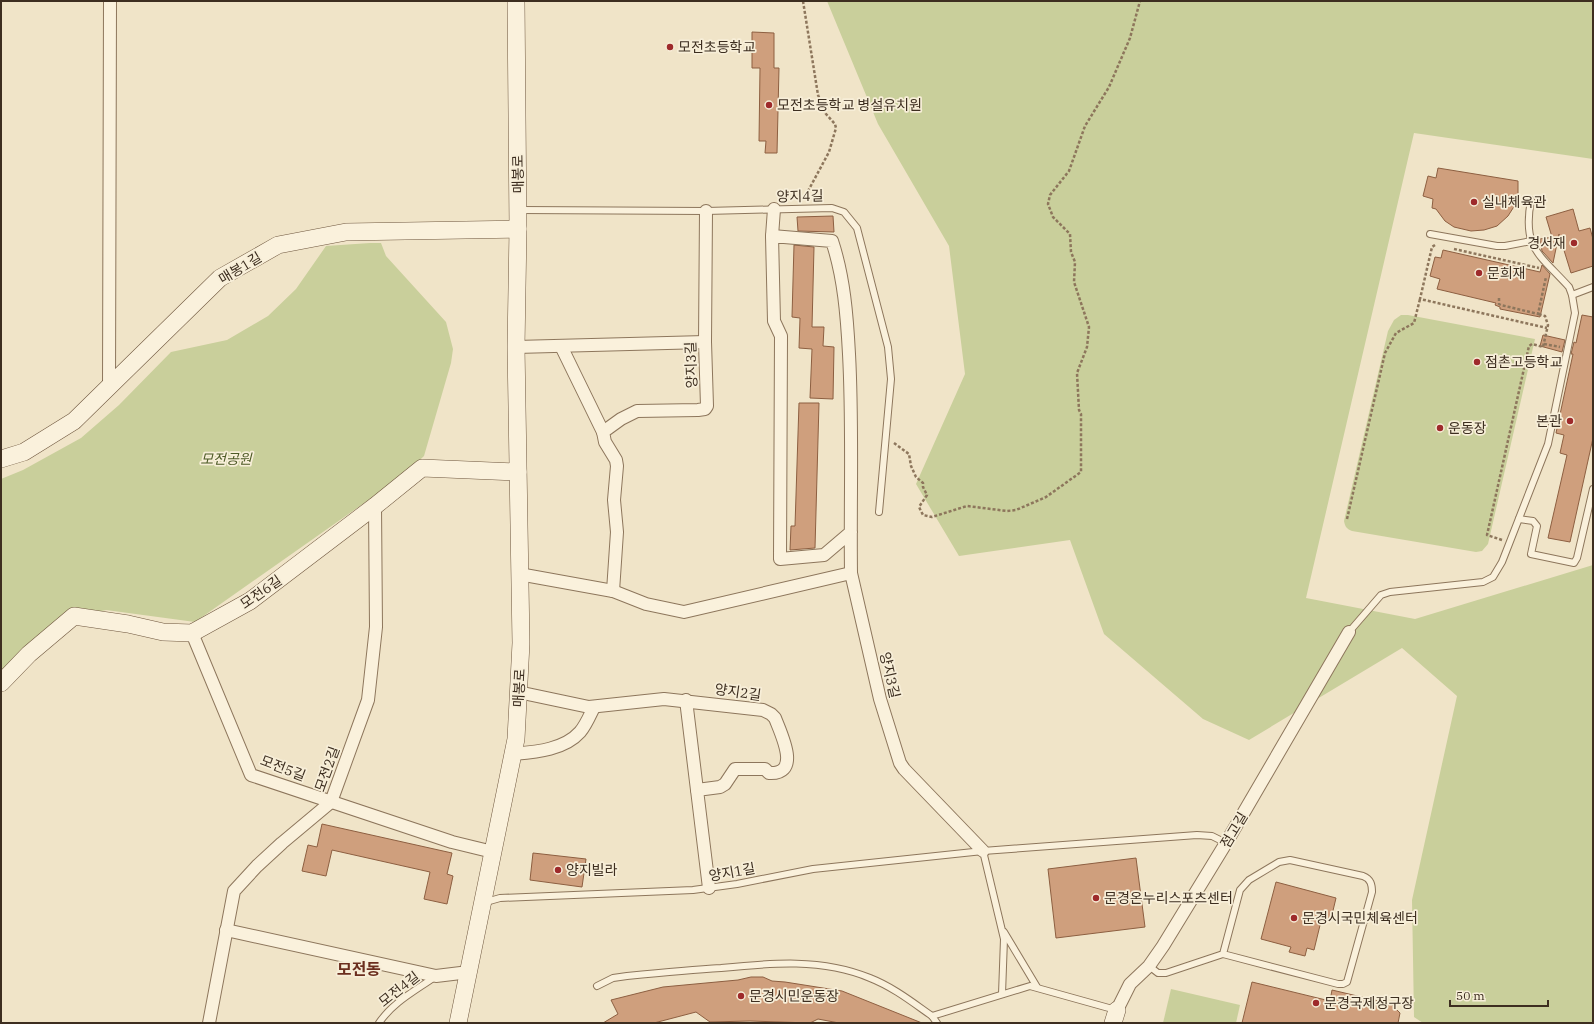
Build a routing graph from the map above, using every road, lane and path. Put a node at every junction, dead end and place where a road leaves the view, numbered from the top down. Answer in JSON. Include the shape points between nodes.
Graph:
{"nodes":[{"id":1,"x":110,"y":1,"type":"edge"},
{"id":2,"x":516,"y":1,"type":"edge"},
{"id":3,"x":803,"y":1,"type":"edge"},
{"id":4,"x":1140,"y":1,"type":"edge"},
{"id":5,"x":1531,"y":200,"type":"dead end"},
{"id":6,"x":814,"y":208,"type":"junction"},
{"id":7,"x":774,"y":209,"type":"junction"},
{"id":8,"x":518,"y":210,"type":"junction"},
{"id":9,"x":706,"y":211,"type":"junction"},
{"id":10,"x":518,"y":229,"type":"junction"},
{"id":11,"x":1430,"y":234,"type":"dead end"},
{"id":12,"x":772,"y":236,"type":"junction"},
{"id":13,"x":1553,"y":238,"type":"dead end"},
{"id":14,"x":1531,"y":241,"type":"junction"},
{"id":15,"x":1436,"y":245,"type":"dead end"},
{"id":16,"x":1451,"y":248,"type":"dead end"},
{"id":17,"x":1548,"y":267,"type":"junction"},
{"id":18,"x":1593,"y":287,"type":"edge"},
{"id":19,"x":1572,"y":295,"type":"junction"},
{"id":20,"x":1499,"y":298,"type":"dead end"},
{"id":21,"x":1420,"y":299,"type":"junction"},
{"id":22,"x":1538,"y":314,"type":"junction"},
{"id":23,"x":1548,"y":328,"type":"junction"},
{"id":24,"x":705,"y":342,"type":"junction"},
{"id":25,"x":561,"y":346,"type":"junction"},
{"id":26,"x":516,"y":347,"type":"junction"},
{"id":27,"x":109,"y":388,"type":"junction"},
{"id":28,"x":603,"y":432,"type":"junction"},
{"id":29,"x":886,"y":434,"type":"junction"},
{"id":30,"x":1,"y":460,"type":"edge"},
{"id":31,"x":518,"y":472,"type":"junction"},
{"id":32,"x":1592,"y":489,"type":"edge"},
{"id":33,"x":375,"y":506,"type":"junction"},
{"id":34,"x":879,"y":512,"type":"dead end"},
{"id":35,"x":1347,"y":519,"type":"dead end"},
{"id":36,"x":1519,"y":519,"type":"junction"},
{"id":37,"x":851,"y":532,"type":"junction"},
{"id":38,"x":1509,"y":543,"type":"junction"},
{"id":39,"x":851,"y":573,"type":"junction"},
{"id":40,"x":519,"y":574,"type":"junction"},
{"id":41,"x":613,"y":591,"type":"junction"},
{"id":42,"x":1350,"y":632,"type":"joint"},
{"id":43,"x":192,"y":633,"type":"junction"},
{"id":44,"x":1,"y":683,"type":"edge"},
{"id":45,"x":518,"y":692,"type":"junction"},
{"id":46,"x":686,"y":700,"type":"junction"},
{"id":47,"x":594,"y":707,"type":"junction"},
{"id":48,"x":513,"y":754,"type":"junction"},
{"id":49,"x":697,"y":790,"type":"junction"},
{"id":50,"x":331,"y":802,"type":"junction"},
{"id":51,"x":1226,"y":843,"type":"junction"},
{"id":52,"x":983,"y":851,"type":"junction"},
{"id":53,"x":493,"y":852,"type":"junction"},
{"id":54,"x":709,"y":888,"type":"junction"},
{"id":55,"x":483,"y":902,"type":"junction"},
{"id":56,"x":1002,"y":927,"type":"junction"},
{"id":57,"x":226,"y":930,"type":"junction"},
{"id":58,"x":1223,"y":954,"type":"junction"},
{"id":59,"x":1149,"y":966,"type":"junction"},
{"id":60,"x":469,"y":972,"type":"junction"},
{"id":61,"x":436,"y":976,"type":"junction"},
{"id":62,"x":597,"y":986,"type":"dead end"},
{"id":63,"x":1037,"y":987,"type":"junction"},
{"id":64,"x":1002,"y":994,"type":"junction"},
{"id":65,"x":932,"y":1016,"type":"junction"},
{"id":66,"x":1115,"y":1017,"type":"edge"},
{"id":67,"x":209,"y":1023,"type":"edge"},
{"id":68,"x":379,"y":1023,"type":"edge"},
{"id":69,"x":458,"y":1023,"type":"edge"},
{"id":70,"x":937,"y":1023,"type":"edge"}],
"edges":[{"from":1,"to":27,"type":"street"},
{"from":2,"to":8,"type":"street","name":"매봉로"},
{"from":3,"to":6,"type":"path","via":[[818,95],[826,114],[836,128],[829,152],[807,193],[806,200]]},
{"from":4,"to":29,"type":"path","via":[[1130,38],[1109,87],[1085,126],[1069,171],[1050,195],[1048,204],[1054,218],[1070,234],[1075,262],[1074,282],[1089,327],[1087,347],[1077,373],[1081,472],[1046,497],[1016,510],[967,506],[932,517],[923,515],[919,507],[927,495],[923,483],[916,477],[911,466],[909,454]]},
{"from":5,"to":14,"type":"lane","via":[[1528,227]]},
{"from":6,"to":7,"type":"lane","name":"양지4길"},
{"from":6,"to":29,"type":"lane","name":"양지4길","via":[[832,208],[844,212],[857,228],[888,347],[891,379]]},
{"from":7,"to":9,"type":"lane","name":"양지4길"},
{"from":7,"to":12,"type":"street"},
{"from":8,"to":9,"type":"lane","name":"양지4길"},
{"from":8,"to":10,"type":"street","name":"매봉로"},
{"from":9,"to":24,"type":"street","name":"양지3길"},
{"from":10,"to":26,"type":"street","name":"매봉로"},
{"from":10,"to":27,"type":"street","name":"매봉1길","via":[[346,232],[278,245],[220,278]]},
{"from":11,"to":14,"type":"lane","via":[[1497,246]]},
{"from":12,"to":37,"type":"street","name":"양지3길","via":[[832,240],[839,261],[846,312],[852,404]]},
{"from":12,"to":37,"type":"street","via":[[774,321],[781,336],[780,559],[824,555]]},
{"from":13,"to":17,"type":"path","via":[[1545,242]]},
{"from":14,"to":17,"type":"lane"},
{"from":15,"to":21,"type":"path","via":[[1432,247]]},
{"from":16,"to":17,"type":"path"},
{"from":17,"to":19,"type":"lane","via":[[1569,287]]},
{"from":17,"to":22,"type":"path"},
{"from":18,"to":19,"type":"lane"},
{"from":19,"to":36,"type":"lane","via":[[1575,313],[1548,444]]},
{"from":20,"to":22,"type":"path","via":[[1501,305]]},
{"from":21,"to":23,"type":"path"},
{"from":21,"to":35,"type":"path","via":[[1414,323],[1398,330],[1385,353]]},
{"from":22,"to":23,"type":"path","via":[[1547,318]]},
{"from":23,"to":38,"type":"path","via":[[1543,347],[1532,344],[1529,346],[1487,535]]},
{"from":24,"to":25,"type":"street"},
{"from":24,"to":28,"type":"street","name":"양지3길","via":[[708,402],[704,409],[637,411]]},
{"from":25,"to":26,"type":"street"},
{"from":25,"to":28,"type":"street"},
{"from":26,"to":31,"type":"street","name":"매봉로"},
{"from":27,"to":30,"type":"street","name":"매봉1길","via":[[74,421],[24,452]]},
{"from":28,"to":41,"type":"street","via":[[617,466],[614,500],[617,532]]},
{"from":29,"to":34,"type":"lane","name":"양지4길"},
{"from":31,"to":33,"type":"street","name":"모전6길","via":[[422,468]]},
{"from":31,"to":40,"type":"street","name":"매봉로"},
{"from":32,"to":36,"type":"lane","via":[[1574,563],[1531,554],[1537,526],[1534,521]]},
{"from":33,"to":43,"type":"street","name":"모전6길","via":[[250,601]]},
{"from":33,"to":50,"type":"street","name":"모전2길","via":[[376,627],[368,700]]},
{"from":36,"to":38,"type":"lane"},
{"from":37,"to":39,"type":"street","name":"양지3길"},
{"from":38,"to":42,"type":"lane","via":[[1496,572],[1488,580],[1385,593]]},
{"from":39,"to":41,"type":"street","via":[[684,612],[646,604]]},
{"from":39,"to":52,"type":"street","name":"양지3길","via":[[880,699],[900,763]]},
{"from":40,"to":41,"type":"street"},
{"from":40,"to":45,"type":"street","name":"매봉로","via":[[521,644]]},
{"from":42,"to":51,"type":"street","name":"점고길"},
{"from":43,"to":44,"type":"street","via":[[162,632],[74,616],[29,654]]},
{"from":43,"to":50,"type":"street","name":"모전5길","via":[[251,775]]},
{"from":45,"to":47,"type":"street","name":"양지2길"},
{"from":45,"to":48,"type":"street","name":"매봉로"},
{"from":46,"to":47,"type":"street","name":"양지2길","via":[[664,699]]},
{"from":46,"to":49,"type":"street"},
{"from":46,"to":49,"type":"street","name":"양지2길","via":[[763,710],[771,714],[775,718],[788,753],[788,760],[780,771],[769,773],[765,769],[736,769],[720,787]]},
{"from":47,"to":48,"type":"street","via":[[584,726],[572,739],[545,750]]},
{"from":48,"to":53,"type":"street","name":"매봉로"},
{"from":49,"to":54,"type":"street"},
{"from":50,"to":53,"type":"street","name":"모전5길","via":[[452,842]]},
{"from":50,"to":57,"type":"street","name":"모전2길","via":[[272,852],[234,891]]},
{"from":51,"to":52,"type":"lane","name":"양지1길","via":[[1212,836],[1198,835]]},
{"from":51,"to":59,"type":"street","name":"점고길"},
{"from":52,"to":54,"type":"lane","name":"양지1길","via":[[813,869]]},
{"from":52,"to":56,"type":"lane","name":"양지3길"},
{"from":53,"to":55,"type":"street","name":"매봉로"},
{"from":54,"to":55,"type":"lane","name":"양지1길","via":[[500,898]]},
{"from":55,"to":60,"type":"street","name":"매봉로"},
{"from":56,"to":63,"type":"lane"},
{"from":56,"to":64,"type":"lane","name":"양지3길"},
{"from":57,"to":61,"type":"street"},
{"from":57,"to":67,"type":"street","name":"모전2길"},
{"from":58,"to":58,"type":"lane","via":[[1240,890],[1248,880],[1279,862],[1290,860],[1363,876],[1371,883],[1372,892],[1347,982],[1343,984]]},
{"from":58,"to":59,"type":"lane","via":[[1166,973],[1158,973]]},
{"from":59,"to":66,"type":"street","name":"점고길","via":[[1130,984]]},
{"from":60,"to":61,"type":"street"},
{"from":60,"to":69,"type":"street","name":"매봉로"},
{"from":61,"to":68,"type":"lane","name":"모전4길","via":[[388,1009]]},
{"from":62,"to":65,"type":"lane","via":[[613,978],[627,976],[759,964],[811,963],[870,978],[900,994]]},
{"from":63,"to":64,"type":"lane","via":[[1030,986]]},
{"from":63,"to":66,"type":"lane"},
{"from":64,"to":65,"type":"lane"},
{"from":65,"to":70,"type":"lane"}]}
